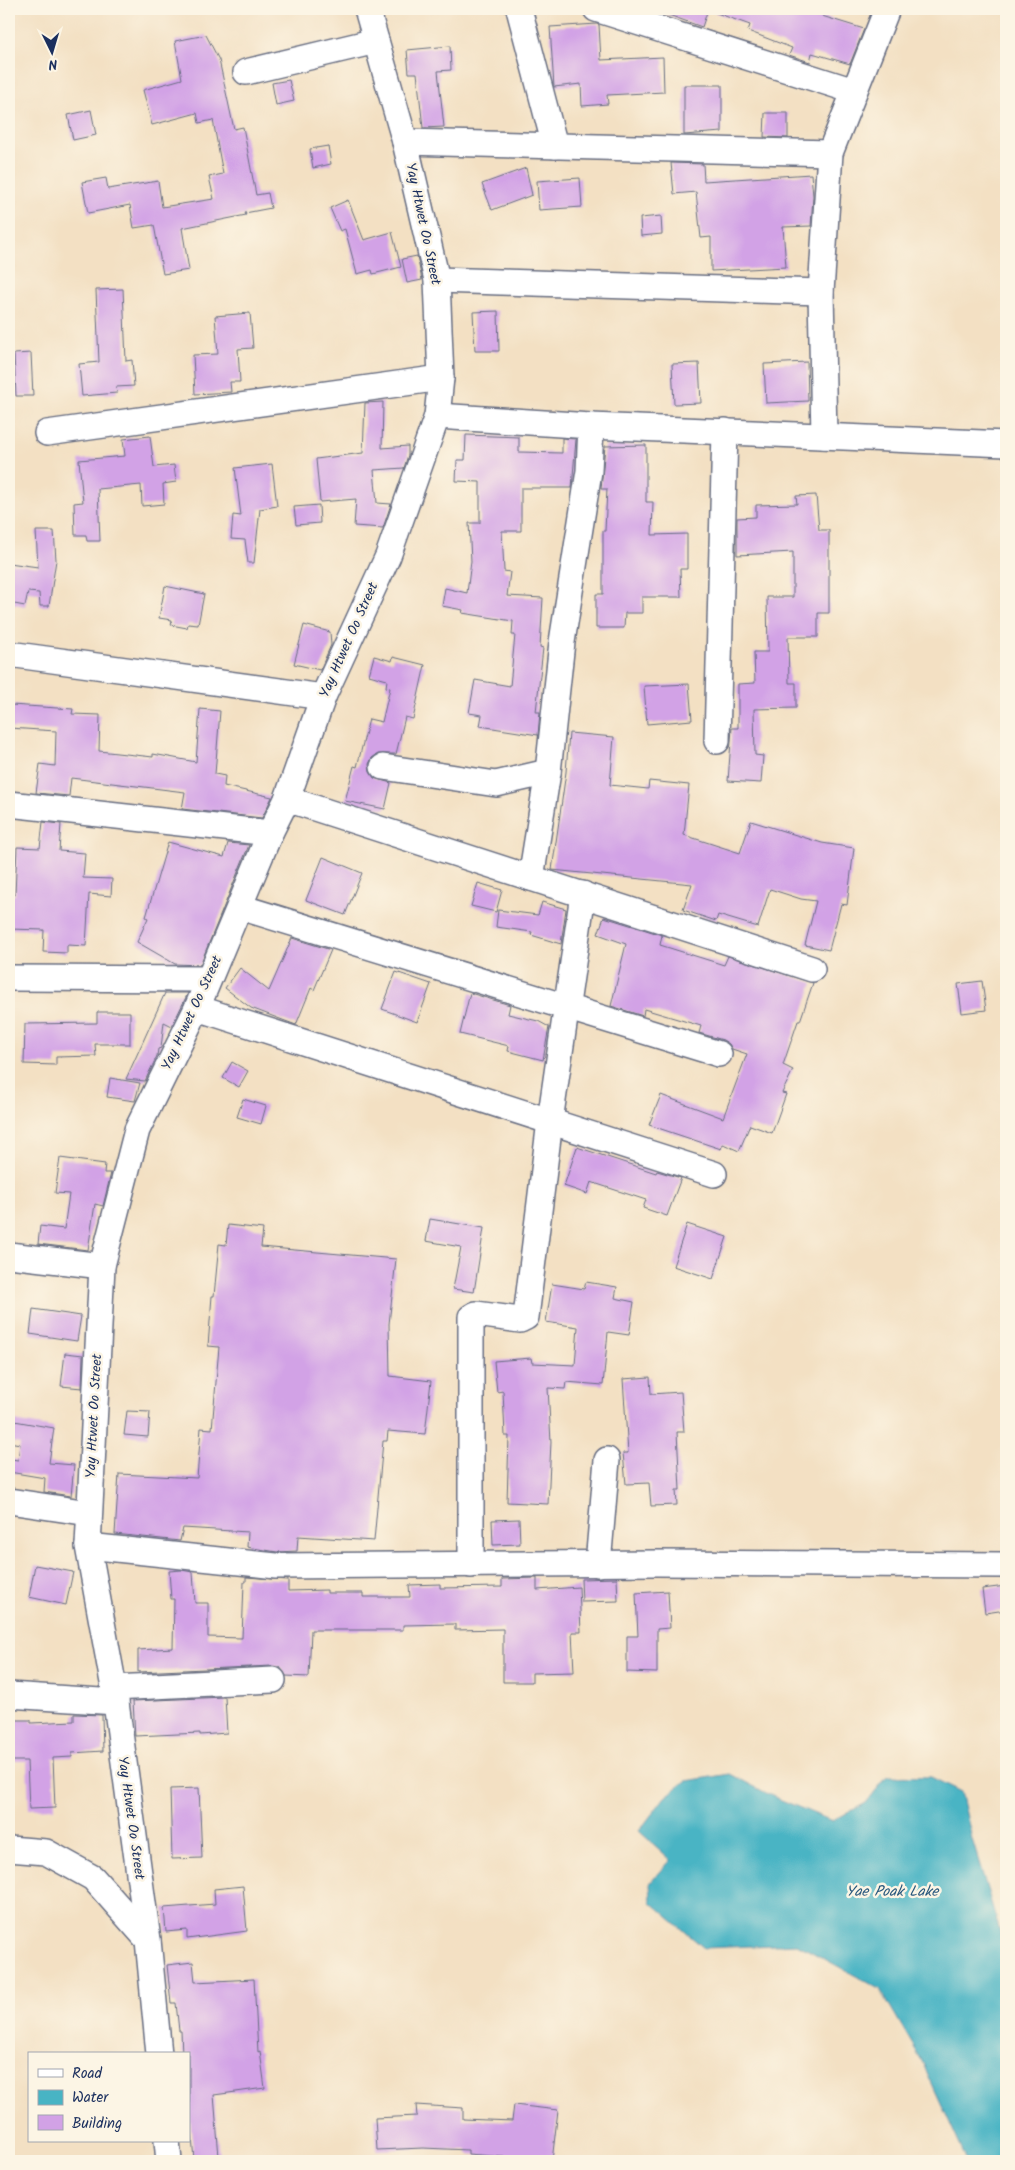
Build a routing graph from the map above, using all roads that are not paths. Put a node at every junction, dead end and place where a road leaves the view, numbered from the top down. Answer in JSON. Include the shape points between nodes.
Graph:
{"nodes":[{"id":1,"x":366,"y":9,"type":"edge"},
{"id":2,"x":519,"y":9,"type":"edge"},
{"id":3,"x":596,"y":9,"type":"edge"},
{"id":4,"x":887,"y":9,"type":"edge"},
{"id":5,"x":376,"y":41,"type":"junction"},
{"id":6,"x":246,"y":72,"type":"dead end"},
{"id":7,"x":854,"y":91,"type":"junction"},
{"id":8,"x":405,"y":142,"type":"junction"},
{"id":9,"x":554,"y":146,"type":"junction"},
{"id":10,"x":830,"y":153,"type":"junction"},
{"id":11,"x":437,"y":280,"type":"junction"},
{"id":12,"x":821,"y":292,"type":"junction"},
{"id":13,"x":441,"y":378,"type":"junction"},
{"id":14,"x":437,"y":416,"type":"junction"},
{"id":15,"x":591,"y":426,"type":"junction"},
{"id":16,"x":725,"y":431,"type":"junction"},
{"id":17,"x":47,"y":433,"type":"dead end"},
{"id":18,"x":824,"y":436,"type":"junction"},
{"id":19,"x":1006,"y":444,"type":"edge"},
{"id":20,"x":9,"y":654,"type":"edge"},
{"id":21,"x":323,"y":697,"type":"junction"},
{"id":22,"x":717,"y":741,"type":"dead end"},
{"id":23,"x":383,"y":767,"type":"dead end"},
{"id":24,"x":548,"y":772,"type":"junction"},
{"id":25,"x":286,"y":799,"type":"junction"},
{"id":26,"x":9,"y":804,"type":"edge"},
{"id":27,"x":270,"y":833,"type":"junction"},
{"id":28,"x":531,"y":878,"type":"junction"},
{"id":29,"x":583,"y":894,"type":"junction"},
{"id":30,"x":240,"y":907,"type":"junction"},
{"id":31,"x":812,"y":969,"type":"dead end"},
{"id":32,"x":9,"y":978,"type":"edge"},
{"id":33,"x":208,"y":979,"type":"junction"},
{"id":34,"x":566,"y":1007,"type":"junction"},
{"id":35,"x":197,"y":1008,"type":"junction"},
{"id":36,"x":718,"y":1054,"type":"dead end"},
{"id":37,"x":550,"y":1121,"type":"junction"},
{"id":38,"x":714,"y":1174,"type":"dead end"},
{"id":39,"x":9,"y":1255,"type":"edge"},
{"id":40,"x":102,"y":1266,"type":"junction"},
{"id":41,"x":607,"y":1460,"type":"dead end"},
{"id":42,"x":9,"y":1501,"type":"edge"},
{"id":43,"x":89,"y":1513,"type":"junction"},
{"id":44,"x":88,"y":1546,"type":"junction"},
{"id":45,"x":598,"y":1564,"type":"junction"},
{"id":46,"x":471,"y":1565,"type":"junction"},
{"id":47,"x":1006,"y":1565,"type":"edge"},
{"id":48,"x":273,"y":1680,"type":"dead end"},
{"id":49,"x":9,"y":1695,"type":"edge"},
{"id":50,"x":115,"y":1695,"type":"junction"},
{"id":51,"x":9,"y":1849,"type":"edge"},
{"id":52,"x":148,"y":1940,"type":"junction"},
{"id":53,"x":158,"y":2052,"type":"edge"},
{"id":54,"x":167,"y":2142,"type":"edge"},
{"id":55,"x":169,"y":2161,"type":"edge"}],
"edges":[{"from":1,"to":5,"type":"street","name":"Yay Htwet Oo Street"},
{"from":2,"to":9,"type":"street"},
{"from":3,"to":7,"type":"street"},
{"from":4,"to":7,"type":"street"},
{"from":5,"to":6,"type":"street"},
{"from":5,"to":8,"type":"street","name":"Yay Htwet Oo Street"},
{"from":7,"to":10,"type":"street"},
{"from":8,"to":9,"type":"street"},
{"from":8,"to":11,"type":"street","name":"Yay Htwet Oo Street"},
{"from":9,"to":10,"type":"street"},
{"from":10,"to":12,"type":"street"},
{"from":11,"to":12,"type":"street"},
{"from":11,"to":13,"type":"street","name":"Yay Htwet Oo Street"},
{"from":12,"to":18,"type":"street"},
{"from":13,"to":14,"type":"street","name":"Yay Htwet Oo Street"},
{"from":13,"to":17,"type":"street"},
{"from":14,"to":15,"type":"street"},
{"from":14,"to":21,"type":"street","name":"Yay Htwet Oo Street","via":[[388,556]]},
{"from":15,"to":16,"type":"street"},
{"from":15,"to":24,"type":"street","via":[[589,471],[562,642]]},
{"from":16,"to":18,"type":"street"},
{"from":16,"to":22,"type":"street"},
{"from":18,"to":19,"type":"street"},
{"from":20,"to":21,"type":"street"},
{"from":21,"to":25,"type":"street","name":"Yay Htwet Oo Street"},
{"from":23,"to":24,"type":"street","via":[[496,784]]},
{"from":24,"to":28,"type":"street"},
{"from":25,"to":27,"type":"street","name":"Yay Htwet Oo Street"},
{"from":25,"to":28,"type":"street"},
{"from":26,"to":27,"type":"street"},
{"from":27,"to":30,"type":"street","name":"Yay Htwet Oo Street"},
{"from":28,"to":29,"type":"street"},
{"from":29,"to":31,"type":"street"},
{"from":29,"to":34,"type":"street"},
{"from":30,"to":33,"type":"street","name":"Yay Htwet Oo Street"},
{"from":30,"to":34,"type":"street"},
{"from":32,"to":33,"type":"street"},
{"from":33,"to":35,"type":"street","name":"Yay Htwet Oo Street"},
{"from":34,"to":36,"type":"street"},
{"from":34,"to":37,"type":"street"},
{"from":35,"to":37,"type":"street"},
{"from":35,"to":40,"type":"street","name":"Yay Htwet Oo Street","via":[[137,1130]]},
{"from":37,"to":38,"type":"street"},
{"from":37,"to":46,"type":"street","via":[[526,1317],[520,1320],[476,1314],[471,1317]]},
{"from":39,"to":40,"type":"street"},
{"from":40,"to":43,"type":"street","name":"Yay Htwet Oo Street"},
{"from":41,"to":45,"type":"street"},
{"from":42,"to":43,"type":"street"},
{"from":43,"to":44,"type":"street","name":"Yay Htwet Oo Street"},
{"from":44,"to":46,"type":"street","via":[[276,1566]]},
{"from":44,"to":50,"type":"street","name":"Yay Htwet Oo Street"},
{"from":45,"to":46,"type":"street"},
{"from":45,"to":47,"type":"street"},
{"from":48,"to":50,"type":"street"},
{"from":49,"to":50,"type":"street"},
{"from":50,"to":52,"type":"street","name":"Yay Htwet Oo Street"},
{"from":51,"to":52,"type":"street","via":[[46,1852],[93,1878]]},
{"from":52,"to":53,"type":"street","name":"Yay Htwet Oo Street"},
{"from":54,"to":55,"type":"street"}]}
